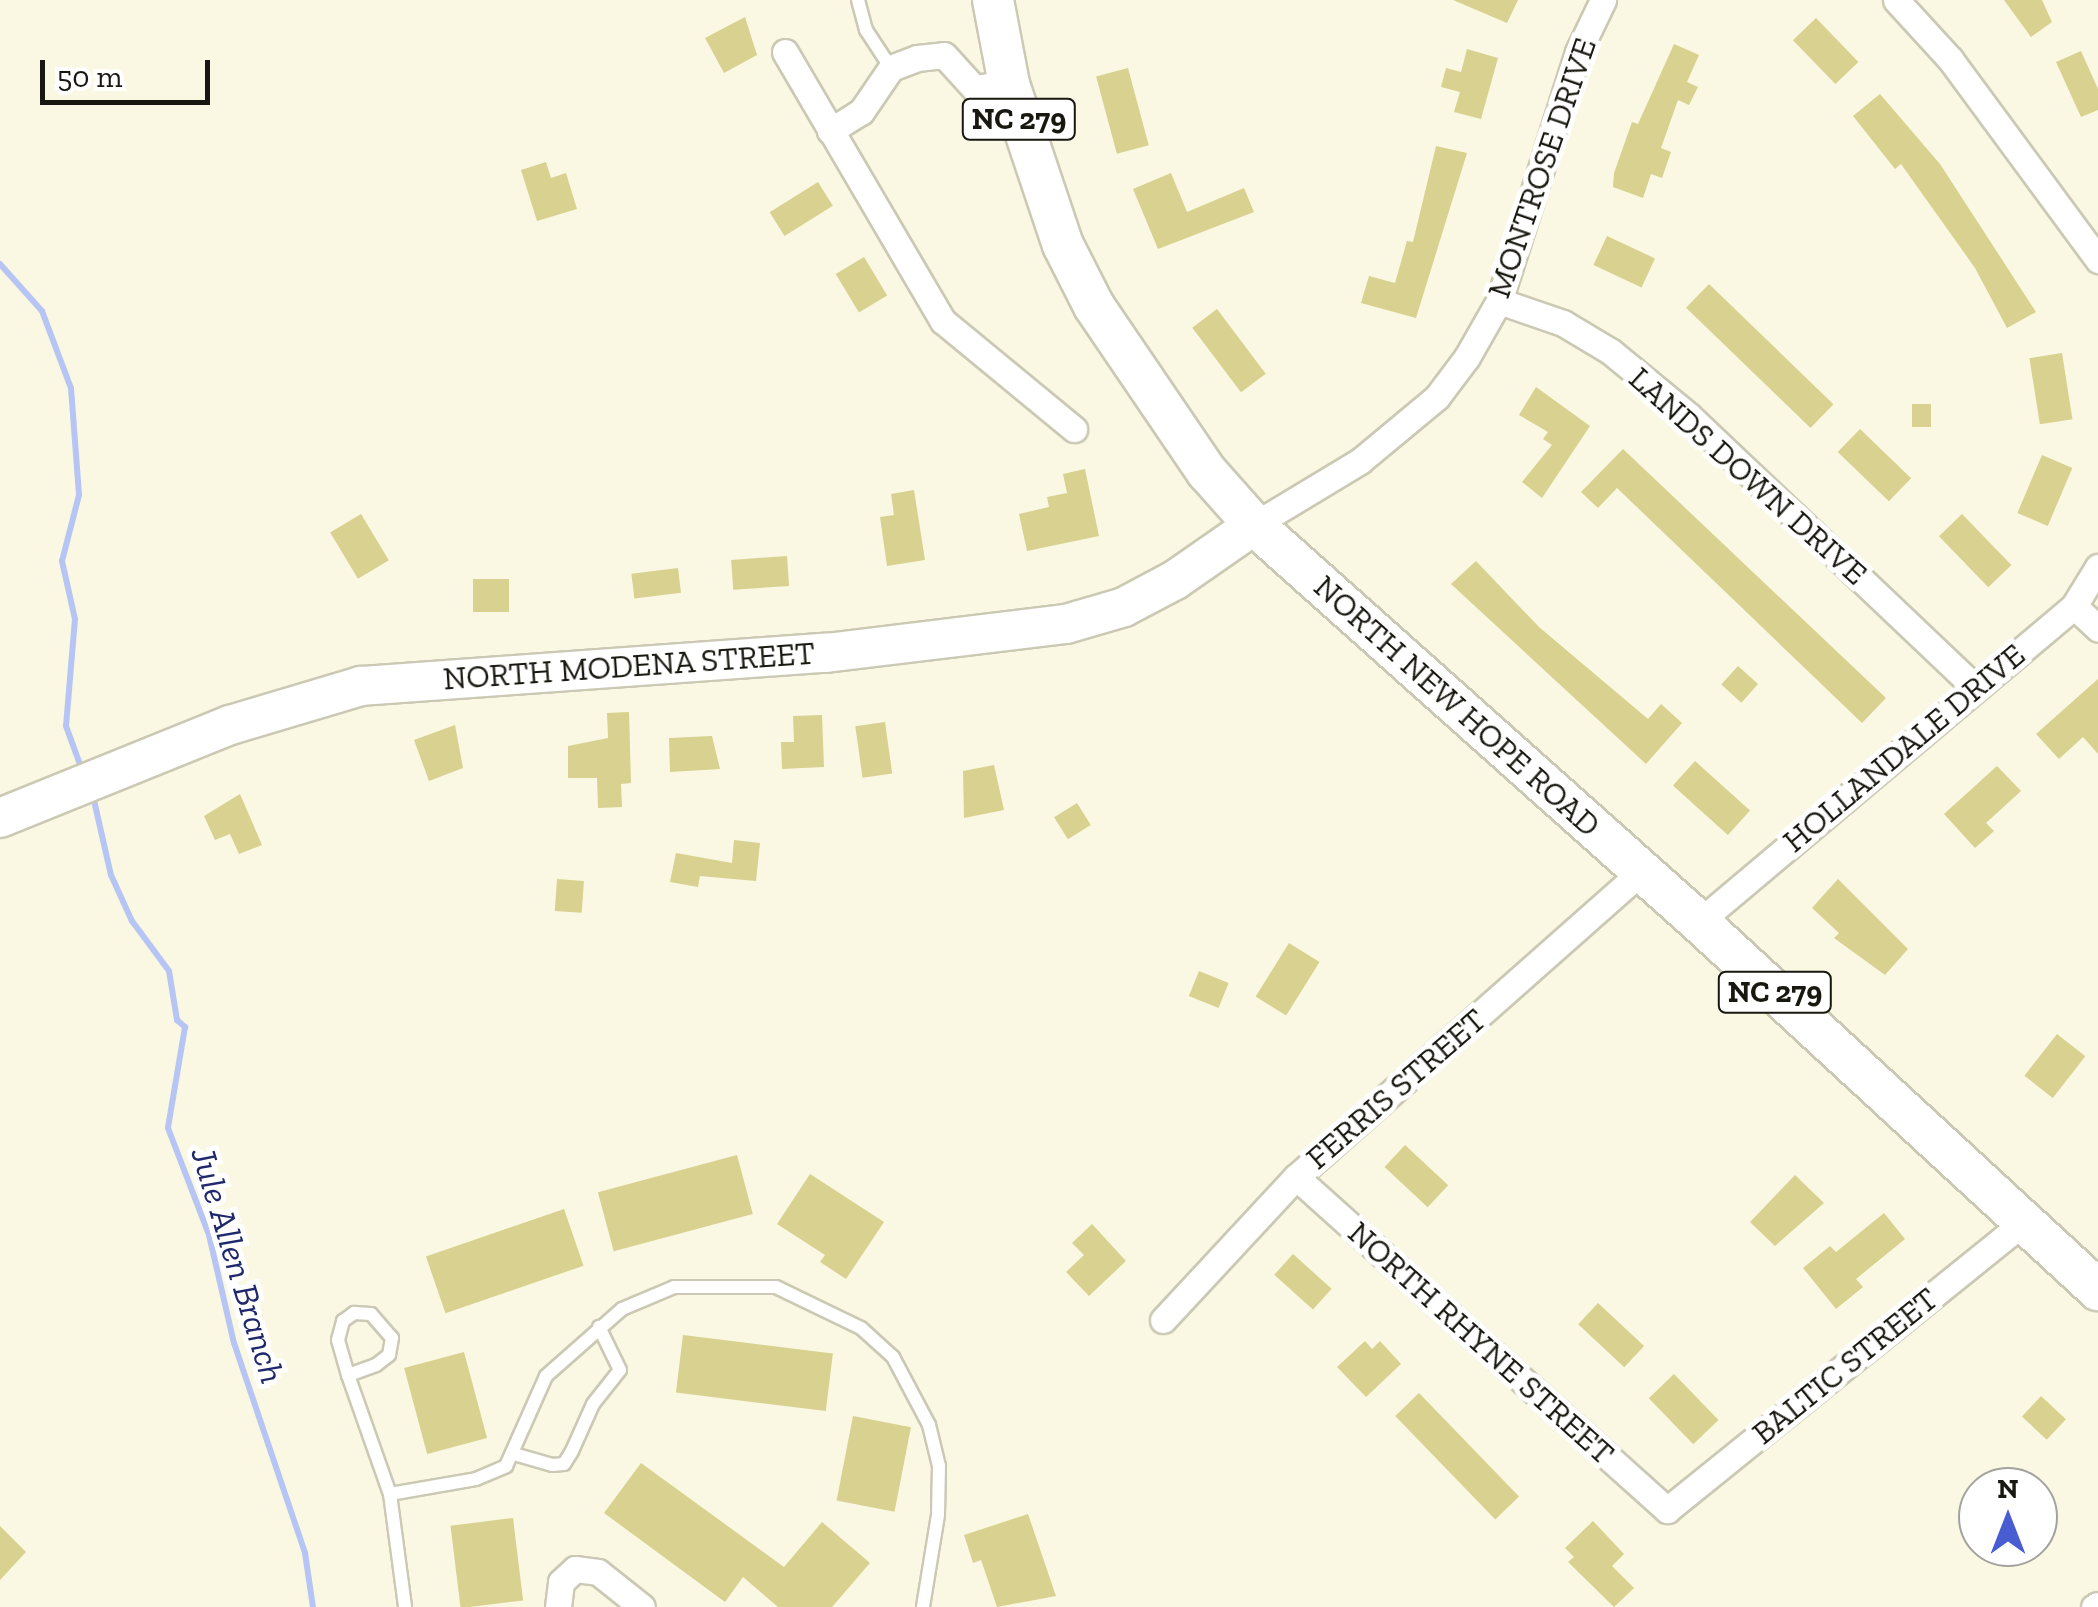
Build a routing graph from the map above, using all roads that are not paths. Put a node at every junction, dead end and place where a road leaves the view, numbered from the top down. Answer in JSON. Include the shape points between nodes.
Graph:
{"nodes":[{"id":1,"x":858,"y":0,"type":"edge"},
{"id":2,"x":993,"y":0,"type":"edge"},
{"id":3,"x":1603,"y":0,"type":"edge"},
{"id":4,"x":1896,"y":0,"type":"edge"},
{"id":5,"x":784,"y":52,"type":"dead end"},
{"id":6,"x":891,"y":68,"type":"junction"},
{"id":7,"x":1009,"y":84,"type":"junction"},
{"id":8,"x":830,"y":131,"type":"junction"},
{"id":9,"x":2098,"y":260,"type":"edge"},
{"id":10,"x":1498,"y":300,"type":"junction"},
{"id":11,"x":1074,"y":429,"type":"dead end"},
{"id":12,"x":1254,"y":525,"type":"junction"},
{"id":13,"x":2098,"y":566,"type":"edge"},
{"id":14,"x":2074,"y":606,"type":"junction"},
{"id":15,"x":2098,"y":628,"type":"edge"},
{"id":16,"x":1975,"y":686,"type":"junction"},
{"id":17,"x":0,"y":818,"type":"edge"},
{"id":18,"x":1642,"y":871,"type":"junction"},
{"id":19,"x":1699,"y":922,"type":"junction"},
{"id":20,"x":1296,"y":1177,"type":"junction"},
{"id":21,"x":2024,"y":1223,"type":"junction"},
{"id":22,"x":2098,"y":1290,"type":"edge"},
{"id":23,"x":1163,"y":1320,"type":"dead end"},
{"id":24,"x":599,"y":1327,"type":"junction"},
{"id":25,"x":348,"y":1375,"type":"junction"},
{"id":26,"x":514,"y":1454,"type":"junction"},
{"id":27,"x":390,"y":1494,"type":"junction"},
{"id":28,"x":1667,"y":1510,"type":"joint"},
{"id":29,"x":405,"y":1607,"type":"edge"},
{"id":30,"x":558,"y":1607,"type":"edge"},
{"id":31,"x":642,"y":1607,"type":"edge"},
{"id":32,"x":924,"y":1607,"type":"edge"}],
"edges":[{"from":1,"to":6,"type":"lane","via":[[866,30]]},
{"from":2,"to":7,"type":"main road","name":"NORTH NEW HOPE ROAD","number":"NC 279"},
{"from":3,"to":10,"type":"street","name":"MONTROSE DRIVE","via":[[1578,52]]},
{"from":4,"to":9,"type":"street","via":[[1950,59]]},
{"from":5,"to":8,"type":"street"},
{"from":6,"to":7,"type":"street","via":[[944,55],[974,88]]},
{"from":6,"to":8,"type":"street","via":[[861,112]]},
{"from":7,"to":12,"type":"main road","name":"NORTH NEW HOPE ROAD","number":"NC 279","via":[[1038,184],[1094,306],[1163,414]]},
{"from":8,"to":11,"type":"street","via":[[943,321]]},
{"from":10,"to":12,"type":"street","name":"MONTROSE DRIVE","via":[[1438,397],[1334,479]]},
{"from":10,"to":16,"type":"street","name":"LANDS DOWN DRIVE","via":[[1563,323],[1610,350]]},
{"from":12,"to":17,"type":"street","name":"NORTH MODENA STREET","via":[[1124,607],[1066,624],[826,654],[361,686],[230,724]]},
{"from":12,"to":18,"type":"main road","name":"NORTH NEW HOPE ROAD","number":"NC 279"},
{"from":13,"to":14,"type":"street","name":"HOLLANDALE DRIVE"},
{"from":14,"to":15,"type":"street"},
{"from":14,"to":16,"type":"street","name":"HOLLANDALE DRIVE"},
{"from":16,"to":19,"type":"street","name":"HOLLANDALE DRIVE"},
{"from":18,"to":19,"type":"main road","name":"NORTH NEW HOPE ROAD","number":"NC 279"},
{"from":18,"to":20,"type":"street","name":"FERRIS STREET"},
{"from":19,"to":21,"type":"main road","name":"NORTH NEW HOPE ROAD","number":"NC 279"},
{"from":20,"to":23,"type":"street","name":"FERRIS STREET"},
{"from":20,"to":28,"type":"street","name":"NORTH RHYNE STREET"},
{"from":21,"to":22,"type":"main road","name":"NORTH NEW HOPE ROAD","number":"NC 279"},
{"from":21,"to":28,"type":"street","name":"BALTIC STREET"},
{"from":24,"to":26,"type":"lane","via":[[546,1376]]},
{"from":24,"to":26,"type":"lane","via":[[620,1370],[593,1404],[564,1464]]},
{"from":24,"to":32,"type":"lane","via":[[674,1287],[724,1282],[776,1287],[861,1328],[893,1357],[913,1391],[939,1466]]},
{"from":25,"to":25,"type":"lane","via":[[338,1340],[342,1321],[371,1314],[392,1338],[389,1354]]},
{"from":25,"to":27,"type":"lane"},
{"from":26,"to":27,"type":"lane","via":[[506,1466],[476,1480]]},
{"from":27,"to":29,"type":"lane"},
{"from":30,"to":31,"type":"street","via":[[561,1582],[575,1569],[598,1572]]}]}
